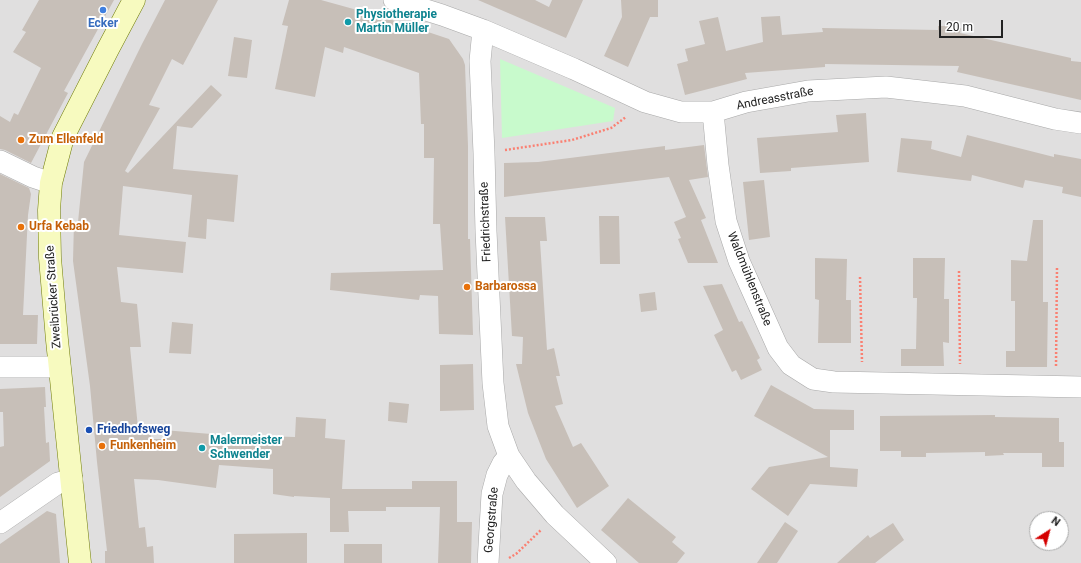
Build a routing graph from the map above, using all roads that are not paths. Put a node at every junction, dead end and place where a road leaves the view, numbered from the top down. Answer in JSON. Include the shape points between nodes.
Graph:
{"nodes":[{"id":1,"x":134,"y":0,"type":"edge"},
{"id":2,"x":394,"y":0,"type":"edge"},
{"id":3,"x":483,"y":30,"type":"junction"},
{"id":4,"x":713,"y":112,"type":"junction"},
{"id":5,"x":1081,"y":124,"type":"edge"},
{"id":6,"x":0,"y":161,"type":"edge"},
{"id":7,"x":51,"y":183,"type":"junction"},
{"id":8,"x":0,"y":367,"type":"edge"},
{"id":9,"x":60,"y":367,"type":"junction"},
{"id":10,"x":1081,"y":387,"type":"edge"},
{"id":11,"x":510,"y":456,"type":"junction"},
{"id":12,"x":72,"y":479,"type":"junction"},
{"id":13,"x":0,"y":522,"type":"edge"},
{"id":14,"x":496,"y":562,"type":"edge"},
{"id":15,"x":80,"y":563,"type":"edge"},
{"id":16,"x":606,"y":563,"type":"edge"}],
"edges":[{"from":1,"to":7,"type":"street","name":"Zweibrücker Straße","via":[[63,137]]},
{"from":2,"to":3,"type":"street"},
{"from":3,"to":4,"type":"street","name":"Andreasstraße","via":[[645,102],[681,112]]},
{"from":3,"to":11,"type":"street","name":"Friedrichstraße","via":[[480,61],[493,383],[498,426]]},
{"from":4,"to":5,"type":"street","name":"Andreasstraße","via":[[746,102],[808,91],[886,87],[965,96]]},
{"from":4,"to":10,"type":"street","name":"Waldmühlenstraße","via":[[726,221],[739,261],[778,348],[790,365],[813,378],[834,382]]},
{"from":6,"to":7,"type":"street"},
{"from":7,"to":9,"type":"street","name":"Zweibrücker Straße","via":[[50,258]]},
{"from":8,"to":9,"type":"street"},
{"from":9,"to":12,"type":"street","name":"Zweibrücker Straße"},
{"from":11,"to":14,"type":"street","name":"Georgstraße","via":[[503,463],[492,494]]},
{"from":11,"to":16,"type":"street","name":"Friedrichstraße","via":[[555,515]]},
{"from":12,"to":13,"type":"street","via":[[58,483]]},
{"from":12,"to":15,"type":"street","name":"Zweibrücker Straße"}]}
